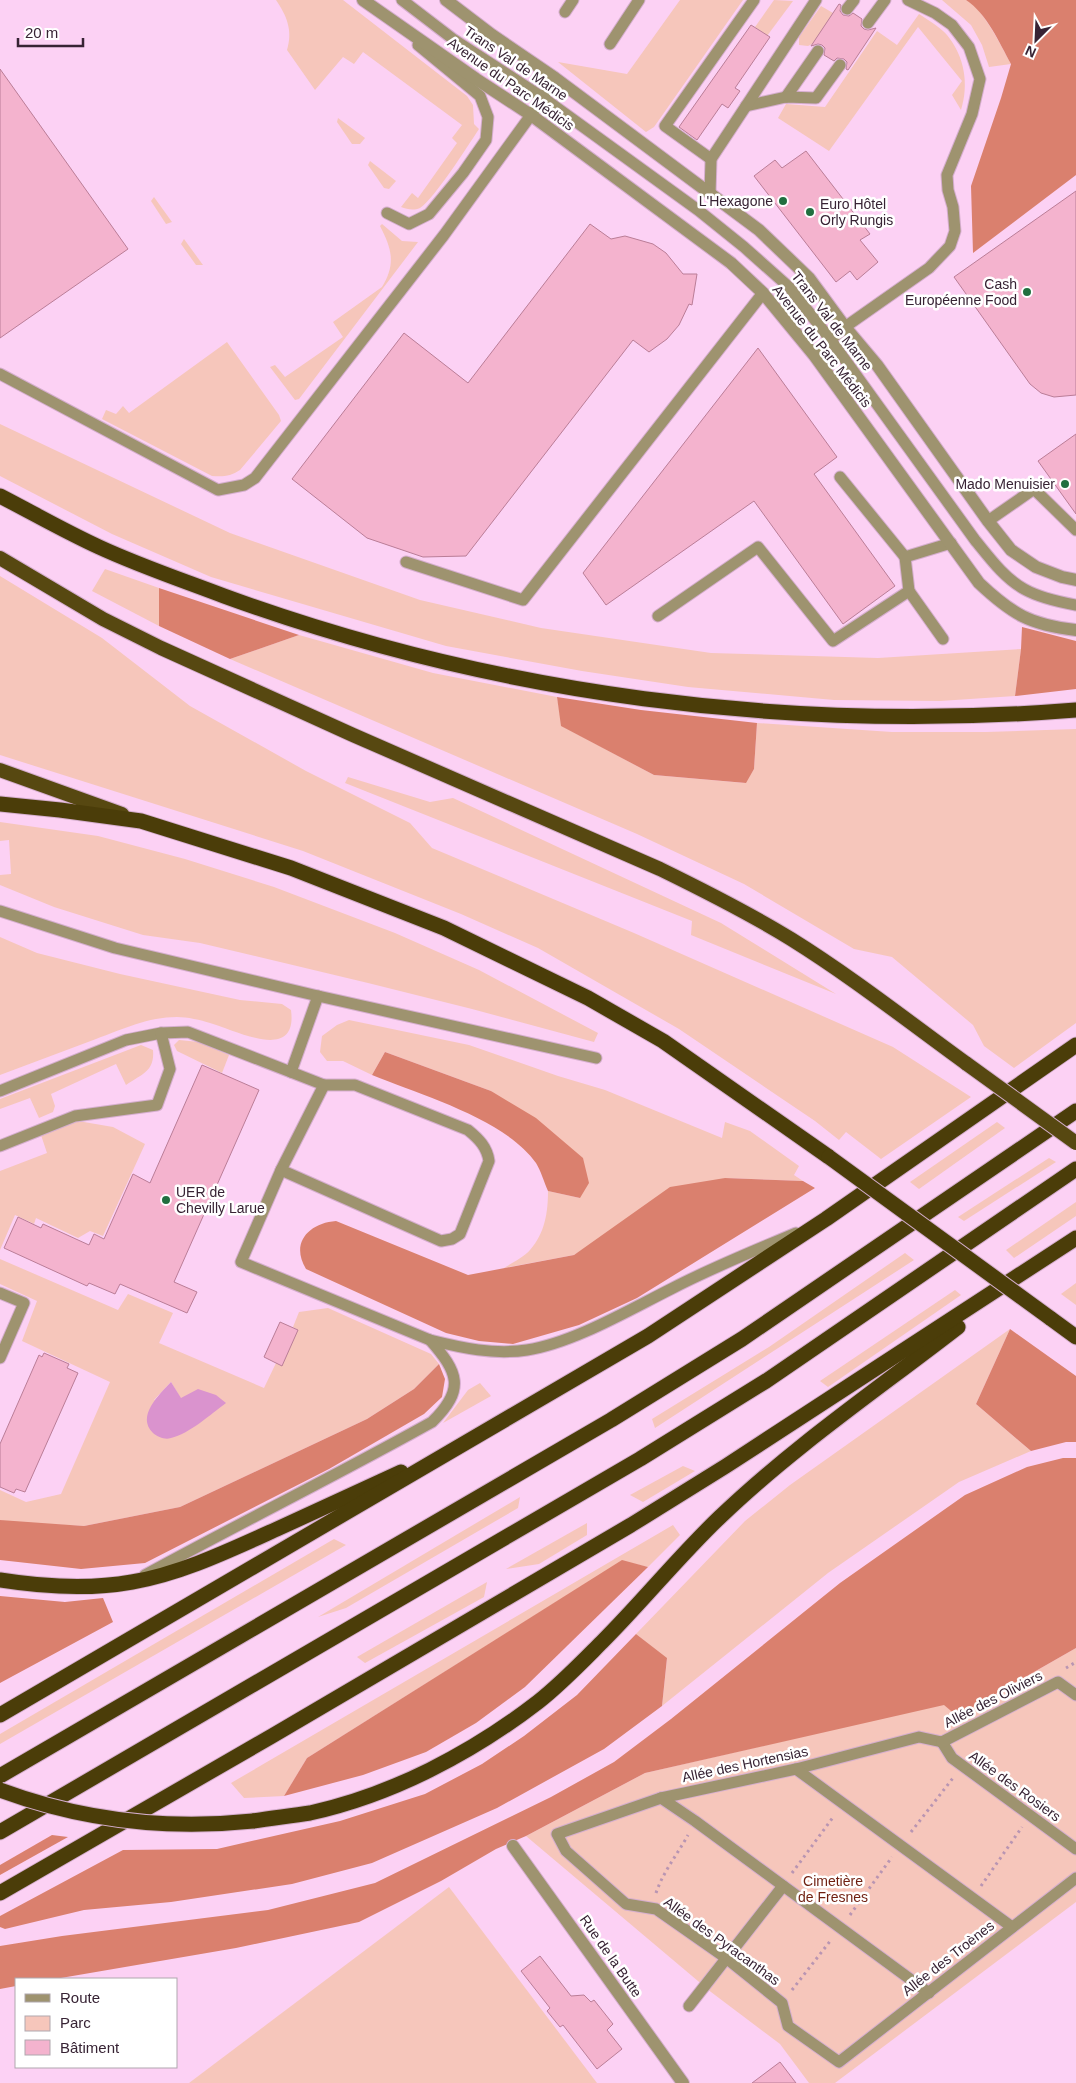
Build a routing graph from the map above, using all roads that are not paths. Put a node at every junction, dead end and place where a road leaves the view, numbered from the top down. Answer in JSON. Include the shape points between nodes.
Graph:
{"nodes":[{"id":1,"x":402,"y":0,"type":"edge"},
{"id":2,"x":446,"y":0,"type":"edge"},
{"id":3,"x":573,"y":0,"type":"edge"},
{"id":4,"x":639,"y":0,"type":"edge"},
{"id":5,"x":754,"y":0,"type":"edge"},
{"id":6,"x":816,"y":0,"type":"edge"},
{"id":7,"x":885,"y":0,"type":"edge"},
{"id":8,"x":908,"y":0,"type":"edge"},
{"id":9,"x":367,"y":3,"type":"edge"},
{"id":10,"x":565,"y":12,"type":"dead end"},
{"id":11,"x":868,"y":23,"type":"dead end"},
{"id":12,"x":610,"y":44,"type":"dead end"},
{"id":13,"x":818,"y":51,"type":"dead end"},
{"id":14,"x":840,"y":65,"type":"dead end"},
{"id":15,"x":555,"y":78,"type":"junction"},
{"id":16,"x":542,"y":97,"type":"junction"},
{"id":17,"x":786,"y":97,"type":"junction"},
{"id":18,"x":746,"y":106,"type":"junction"},
{"id":19,"x":531,"y":115,"type":"junction"},
{"id":20,"x":710,"y":159,"type":"junction"},
{"id":21,"x":710,"y":194,"type":"junction"},
{"id":22,"x":387,"y":213,"type":"dead end"},
{"id":23,"x":763,"y":293,"type":"junction"},
{"id":24,"x":845,"y":326,"type":"junction"},
{"id":25,"x":830,"y":339,"type":"junction"},
{"id":26,"x":814,"y":355,"type":"junction"},
{"id":27,"x":0,"y":374,"type":"edge"},
{"id":28,"x":840,"y":476,"type":"dead end"},
{"id":29,"x":0,"y":496,"type":"edge"},
{"id":30,"x":988,"y":521,"type":"junction"},
{"id":31,"x":1076,"y":530,"type":"edge"},
{"id":32,"x":951,"y":544,"type":"junction"},
{"id":33,"x":905,"y":557,"type":"junction"},
{"id":34,"x":0,"y":558,"type":"edge"},
{"id":35,"x":406,"y":562,"type":"dead end"},
{"id":36,"x":1076,"y":580,"type":"edge"},
{"id":37,"x":908,"y":591,"type":"junction"},
{"id":38,"x":1076,"y":605,"type":"edge"},
{"id":39,"x":658,"y":616,"type":"dead end"},
{"id":40,"x":1076,"y":630,"type":"edge"},
{"id":41,"x":943,"y":639,"type":"dead end"},
{"id":42,"x":1076,"y":710,"type":"edge"},
{"id":43,"x":0,"y":770,"type":"edge"},
{"id":44,"x":0,"y":804,"type":"edge"},
{"id":45,"x":141,"y":821,"type":"junction"},
{"id":46,"x":0,"y":911,"type":"edge"},
{"id":47,"x":318,"y":996,"type":"junction"},
{"id":48,"x":161,"y":1033,"type":"junction"},
{"id":49,"x":1076,"y":1045,"type":"edge"},
{"id":50,"x":596,"y":1058,"type":"dead end"},
{"id":51,"x":291,"y":1072,"type":"junction"},
{"id":52,"x":324,"y":1085,"type":"junction"},
{"id":53,"x":0,"y":1091,"type":"edge"},
{"id":54,"x":1076,"y":1111,"type":"edge"},
{"id":55,"x":1076,"y":1143,"type":"edge"},
{"id":56,"x":0,"y":1146,"type":"edge"},
{"id":57,"x":1076,"y":1169,"type":"edge"},
{"id":58,"x":281,"y":1170,"type":"junction"},
{"id":59,"x":826,"y":1219,"type":"junction"},
{"id":60,"x":1076,"y":1238,"type":"edge"},
{"id":61,"x":1042,"y":1262,"type":"junction"},
{"id":62,"x":0,"y":1293,"type":"edge"},
{"id":63,"x":1076,"y":1337,"type":"edge"},
{"id":64,"x":430,"y":1340,"type":"junction"},
{"id":65,"x":0,"y":1358,"type":"edge"},
{"id":66,"x":479,"y":1435,"type":"junction"},
{"id":67,"x":0,"y":1580,"type":"edge"},
{"id":68,"x":132,"y":1582,"type":"junction"},
{"id":69,"x":1076,"y":1695,"type":"edge"},
{"id":70,"x":0,"y":1716,"type":"edge"},
{"id":71,"x":942,"y":1742,"type":"junction"},
{"id":72,"x":796,"y":1769,"type":"junction"},
{"id":73,"x":0,"y":1776,"type":"edge"},
{"id":74,"x":0,"y":1790,"type":"edge"},
{"id":75,"x":660,"y":1798,"type":"junction"},
{"id":76,"x":0,"y":1832,"type":"edge"},
{"id":77,"x":557,"y":1834,"type":"joint"},
{"id":78,"x":513,"y":1846,"type":"dead end"},
{"id":79,"x":1076,"y":1849,"type":"edge"},
{"id":80,"x":1076,"y":1878,"type":"edge"},
{"id":81,"x":783,"y":1886,"type":"junction"},
{"id":82,"x":0,"y":1894,"type":"edge"},
{"id":83,"x":1012,"y":1927,"type":"junction"},
{"id":84,"x":726,"y":1958,"type":"junction"},
{"id":85,"x":929,"y":1993,"type":"junction"},
{"id":86,"x":689,"y":2006,"type":"dead end"},
{"id":87,"x":839,"y":2062,"type":"joint"},
{"id":88,"x":683,"y":2083,"type":"edge"}],
"edges":[{"from":1,"to":16,"type":"lane","name":"Trans Val de Marne","via":[[453,39]]},
{"from":2,"to":15,"type":"street","name":"Avenue du Parc Médicis"},
{"from":3,"to":10,"type":"lane"},
{"from":4,"to":12,"type":"lane"},
{"from":5,"to":20,"type":"lane","via":[[665,126]]},
{"from":6,"to":18,"type":"lane"},
{"from":7,"to":11,"type":"lane"},
{"from":8,"to":24,"type":"lane","via":[[952,25],[969,47],[980,78],[972,114],[947,175],[955,231],[950,246],[929,268]]},
{"from":9,"to":19,"type":"street","name":"Avenue du Parc Médicis"},
{"from":9,"to":22,"type":"lane","via":[[480,96],[488,116],[486,140],[429,214],[409,224]]},
{"from":13,"to":17,"type":"lane"},
{"from":14,"to":17,"type":"lane","via":[[816,98]]},
{"from":15,"to":16,"type":"lane"},
{"from":15,"to":21,"type":"street","name":"Avenue du Parc Médicis"},
{"from":16,"to":19,"type":"lane"},
{"from":16,"to":25,"type":"lane","name":"Trans Val de Marne","via":[[744,247],[789,287]]},
{"from":17,"to":18,"type":"lane"},
{"from":18,"to":20,"type":"lane"},
{"from":19,"to":23,"type":"street","name":"Avenue du Parc Médicis","via":[[731,263]]},
{"from":19,"to":27,"type":"lane","via":[[444,236],[255,478],[244,485],[218,490]]},
{"from":20,"to":21,"type":"lane"},
{"from":21,"to":24,"type":"street","name":"Avenue du Parc Médicis","via":[[759,230],[810,278]]},
{"from":23,"to":26,"type":"street","name":"Avenue du Parc Médicis"},
{"from":23,"to":35,"type":"lane","via":[[523,600]]},
{"from":24,"to":25,"type":"lane"},
{"from":24,"to":30,"type":"street","name":"Avenue du Parc Médicis","via":[[877,365]]},
{"from":25,"to":26,"type":"lane"},
{"from":25,"to":38,"type":"lane","name":"Trans Val de Marne","via":[[975,540],[1000,569],[1024,589]]},
{"from":26,"to":32,"type":"street","name":"Avenue du Parc Médicis"},
{"from":28,"to":33,"type":"lane"},
{"from":29,"to":42,"type":"highway","via":[[107,550],[256,607],[385,647],[517,678],[645,699],[798,713],[943,717]]},
{"from":30,"to":31,"type":"lane","via":[[1034,489]]},
{"from":30,"to":36,"type":"street","name":"Avenue du Parc Médicis","via":[[1011,550],[1036,567]]},
{"from":32,"to":33,"type":"lane"},
{"from":32,"to":40,"type":"street","name":"Avenue du Parc Médicis","via":[[978,582],[1002,605],[1028,620]]},
{"from":33,"to":37,"type":"lane"},
{"from":34,"to":55,"type":"highway","bridge":true,"via":[[103,619],[161,648],[652,865],[766,924],[815,955]]},
{"from":37,"to":39,"type":"lane","via":[[833,641],[758,547]]},
{"from":37,"to":41,"type":"lane"},
{"from":43,"to":45,"type":"highway"},
{"from":44,"to":45,"type":"highway"},
{"from":45,"to":63,"type":"highway","bridge":true,"via":[[308,874],[444,928],[588,998],[663,1041]]},
{"from":46,"to":47,"type":"lane","via":[[115,948]]},
{"from":47,"to":50,"type":"lane"},
{"from":47,"to":51,"type":"lane"},
{"from":48,"to":51,"type":"lane","via":[[188,1032]]},
{"from":48,"to":53,"type":"lane","via":[[126,1040]]},
{"from":48,"to":56,"type":"lane","via":[[170,1069],[156,1105],[75,1116]]},
{"from":49,"to":59,"type":"highway"},
{"from":51,"to":52,"type":"lane"},
{"from":52,"to":58,"type":"lane"},
{"from":52,"to":58,"type":"lane","via":[[355,1085],[468,1130],[480,1139],[489,1161],[460,1234],[441,1241]]},
{"from":54,"to":73,"type":"highway","via":[[742,1339],[593,1430]]},
{"from":57,"to":76,"type":"highway","via":[[766,1381],[640,1459]]},
{"from":58,"to":64,"type":"lane","via":[[241,1262]]},
{"from":59,"to":64,"type":"lane","via":[[559,1341],[529,1350],[492,1352]]},
{"from":59,"to":66,"type":"highway","via":[[648,1336]]},
{"from":60,"to":61,"type":"highway"},
{"from":61,"to":74,"type":"highway","bridge":true,"via":[[773,1469],[719,1518],[604,1641],[540,1701],[467,1750],[391,1787],[349,1802],[253,1821],[179,1825],[130,1821],[55,1807]]},
{"from":61,"to":82,"type":"highway","via":[[631,1525]]},
{"from":62,"to":65,"type":"lane","via":[[24,1304]]},
{"from":64,"to":68,"type":"lane","via":[[452,1369],[455,1384],[443,1412],[432,1422]]},
{"from":66,"to":68,"type":"highway","via":[[244,1544],[186,1568]]},
{"from":66,"to":70,"type":"highway"},
{"from":67,"to":68,"type":"highway","via":[[69,1587]]},
{"from":69,"to":71,"type":"lane","name":"Allée des Oliviers","via":[[1058,1682]]},
{"from":71,"to":72,"type":"lane","name":"Allée des Hortensias","via":[[919,1737]]},
{"from":71,"to":79,"type":"lane","name":"Allée des Rosiers","via":[[952,1758],[962,1766]]},
{"from":72,"to":75,"type":"lane","name":"Allée des Hortensias"},
{"from":72,"to":83,"type":"lane"},
{"from":75,"to":77,"type":"lane","name":"Allée des Hortensias"},
{"from":75,"to":81,"type":"lane"},
{"from":77,"to":84,"type":"lane","name":"Allée des Pyracanthas","via":[[566,1851],[626,1904],[656,1909]]},
{"from":78,"to":88,"type":"street","name":"Rue de la Butte"},
{"from":80,"to":83,"type":"lane","name":"Allée des Troènes"},
{"from":81,"to":84,"type":"lane"},
{"from":81,"to":85,"type":"lane"},
{"from":83,"to":85,"type":"lane","name":"Allée des Troènes"},
{"from":84,"to":86,"type":"lane"},
{"from":84,"to":87,"type":"lane","name":"Allée des Pyracanthas","via":[[782,2003],[788,2026]]},
{"from":85,"to":87,"type":"lane","name":"Allée des Troènes"}]}
